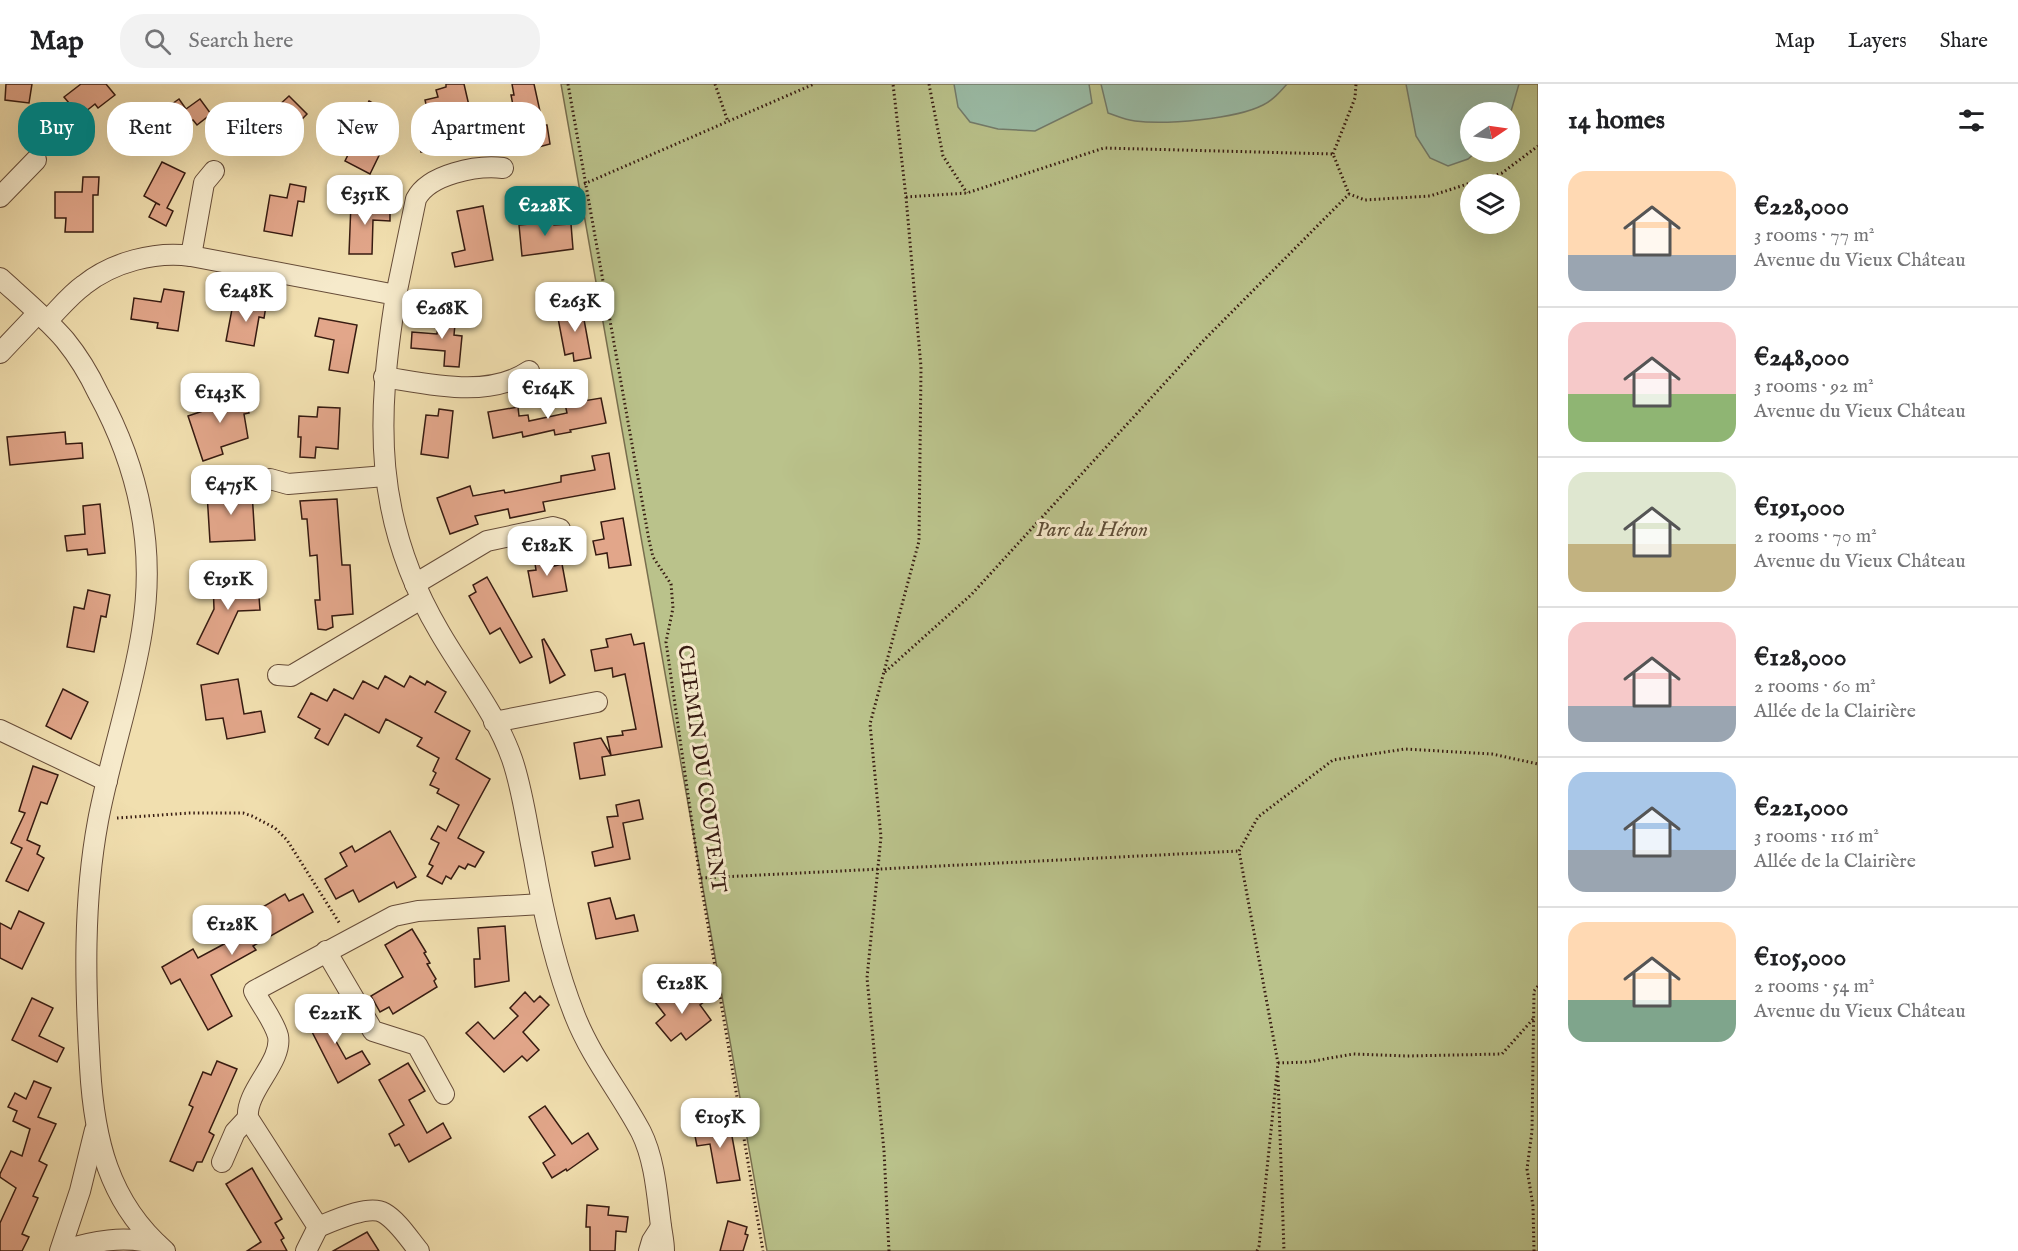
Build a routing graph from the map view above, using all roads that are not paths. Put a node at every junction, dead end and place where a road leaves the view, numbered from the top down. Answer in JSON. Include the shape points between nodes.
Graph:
{"nodes":[{"id":1,"x":36,"y":160,"type":"dead end"},
{"id":2,"x":503,"y":168,"type":"dead end"},
{"id":3,"x":214,"y":171,"type":"dead end"},
{"id":4,"x":0,"y":197,"type":"edge"},
{"id":5,"x":191,"y":256,"type":"junction"},
{"id":6,"x":0,"y":278,"type":"edge"},
{"id":7,"x":396,"y":295,"type":"junction"},
{"id":8,"x":42,"y":317,"type":"junction"},
{"id":9,"x":0,"y":354,"type":"edge"},
{"id":10,"x":529,"y":370,"type":"dead end"},
{"id":11,"x":384,"y":377,"type":"junction"},
{"id":12,"x":385,"y":476,"type":"junction"},
{"id":13,"x":270,"y":479,"type":"dead end"},
{"id":14,"x":560,"y":529,"type":"dead end"},
{"id":15,"x":418,"y":591,"type":"junction"},
{"id":16,"x":278,"y":675,"type":"dead end"},
{"id":17,"x":597,"y":702,"type":"dead end"},
{"id":18,"x":494,"y":722,"type":"junction"},
{"id":19,"x":0,"y":730,"type":"edge"},
{"id":20,"x":107,"y":781,"type":"junction"},
{"id":21,"x":542,"y":904,"type":"junction"},
{"id":22,"x":326,"y":951,"type":"junction"},
{"id":23,"x":444,"y":1094,"type":"dead end"},
{"id":24,"x":248,"y":1118,"type":"junction"},
{"id":25,"x":95,"y":1128,"type":"junction"},
{"id":26,"x":222,"y":1162,"type":"dead end"},
{"id":27,"x":318,"y":1227,"type":"junction"},
{"id":28,"x":661,"y":1227,"type":"junction"},
{"id":29,"x":161,"y":1247,"type":"edge"},
{"id":30,"x":60,"y":1251,"type":"edge"},
{"id":31,"x":306,"y":1251,"type":"edge"},
{"id":32,"x":419,"y":1251,"type":"edge"},
{"id":33,"x":649,"y":1251,"type":"edge"},
{"id":34,"x":664,"y":1251,"type":"edge"}],
"edges":[{"from":1,"to":4,"type":"street"},
{"from":2,"to":7,"type":"street","via":[[445,175],[419,193]]},
{"from":3,"to":5,"type":"street","via":[[204,183]]},
{"from":5,"to":7,"type":"street"},
{"from":5,"to":8,"type":"street","via":[[153,256],[114,268]]},
{"from":6,"to":8,"type":"street"},
{"from":7,"to":11,"type":"street"},
{"from":8,"to":9,"type":"street"},
{"from":8,"to":20,"type":"street","via":[[75,353],[116,427],[133,471],[144,531],[147,584],[142,632]]},
{"from":10,"to":11,"type":"street","via":[[519,378],[466,388]]},
{"from":11,"to":12,"type":"street"},
{"from":12,"to":13,"type":"street","via":[[288,484]]},
{"from":12,"to":15,"type":"street","via":[[396,529]]},
{"from":14,"to":15,"type":"street","via":[[553,527],[487,541]]},
{"from":15,"to":16,"type":"street","via":[[291,676]]},
{"from":15,"to":18,"type":"street"},
{"from":17,"to":18,"type":"street"},
{"from":18,"to":21,"type":"street","via":[[519,783]]},
{"from":19,"to":20,"type":"street"},
{"from":20,"to":25,"type":"street","via":[[91,864],[87,910],[85,977]]},
{"from":21,"to":22,"type":"street","via":[[405,913],[384,919]]},
{"from":21,"to":28,"type":"street","via":[[560,974],[582,1033],[645,1142],[653,1168]]},
{"from":22,"to":23,"type":"street","via":[[373,1031],[417,1045]]},
{"from":22,"to":24,"type":"street","via":[[254,991],[276,1031],[278,1044],[249,1106]]},
{"from":24,"to":26,"type":"street","via":[[235,1132]]},
{"from":24,"to":27,"type":"street"},
{"from":25,"to":29,"type":"street","via":[[112,1182],[137,1221]]},
{"from":25,"to":30,"type":"street"},
{"from":27,"to":31,"type":"street"},
{"from":27,"to":32,"type":"street","via":[[366,1211],[381,1211]]},
{"from":28,"to":33,"type":"street"},
{"from":28,"to":34,"type":"street"},
{"from":29,"to":30,"type":"street","via":[[133,1240],[108,1240]]}]}
